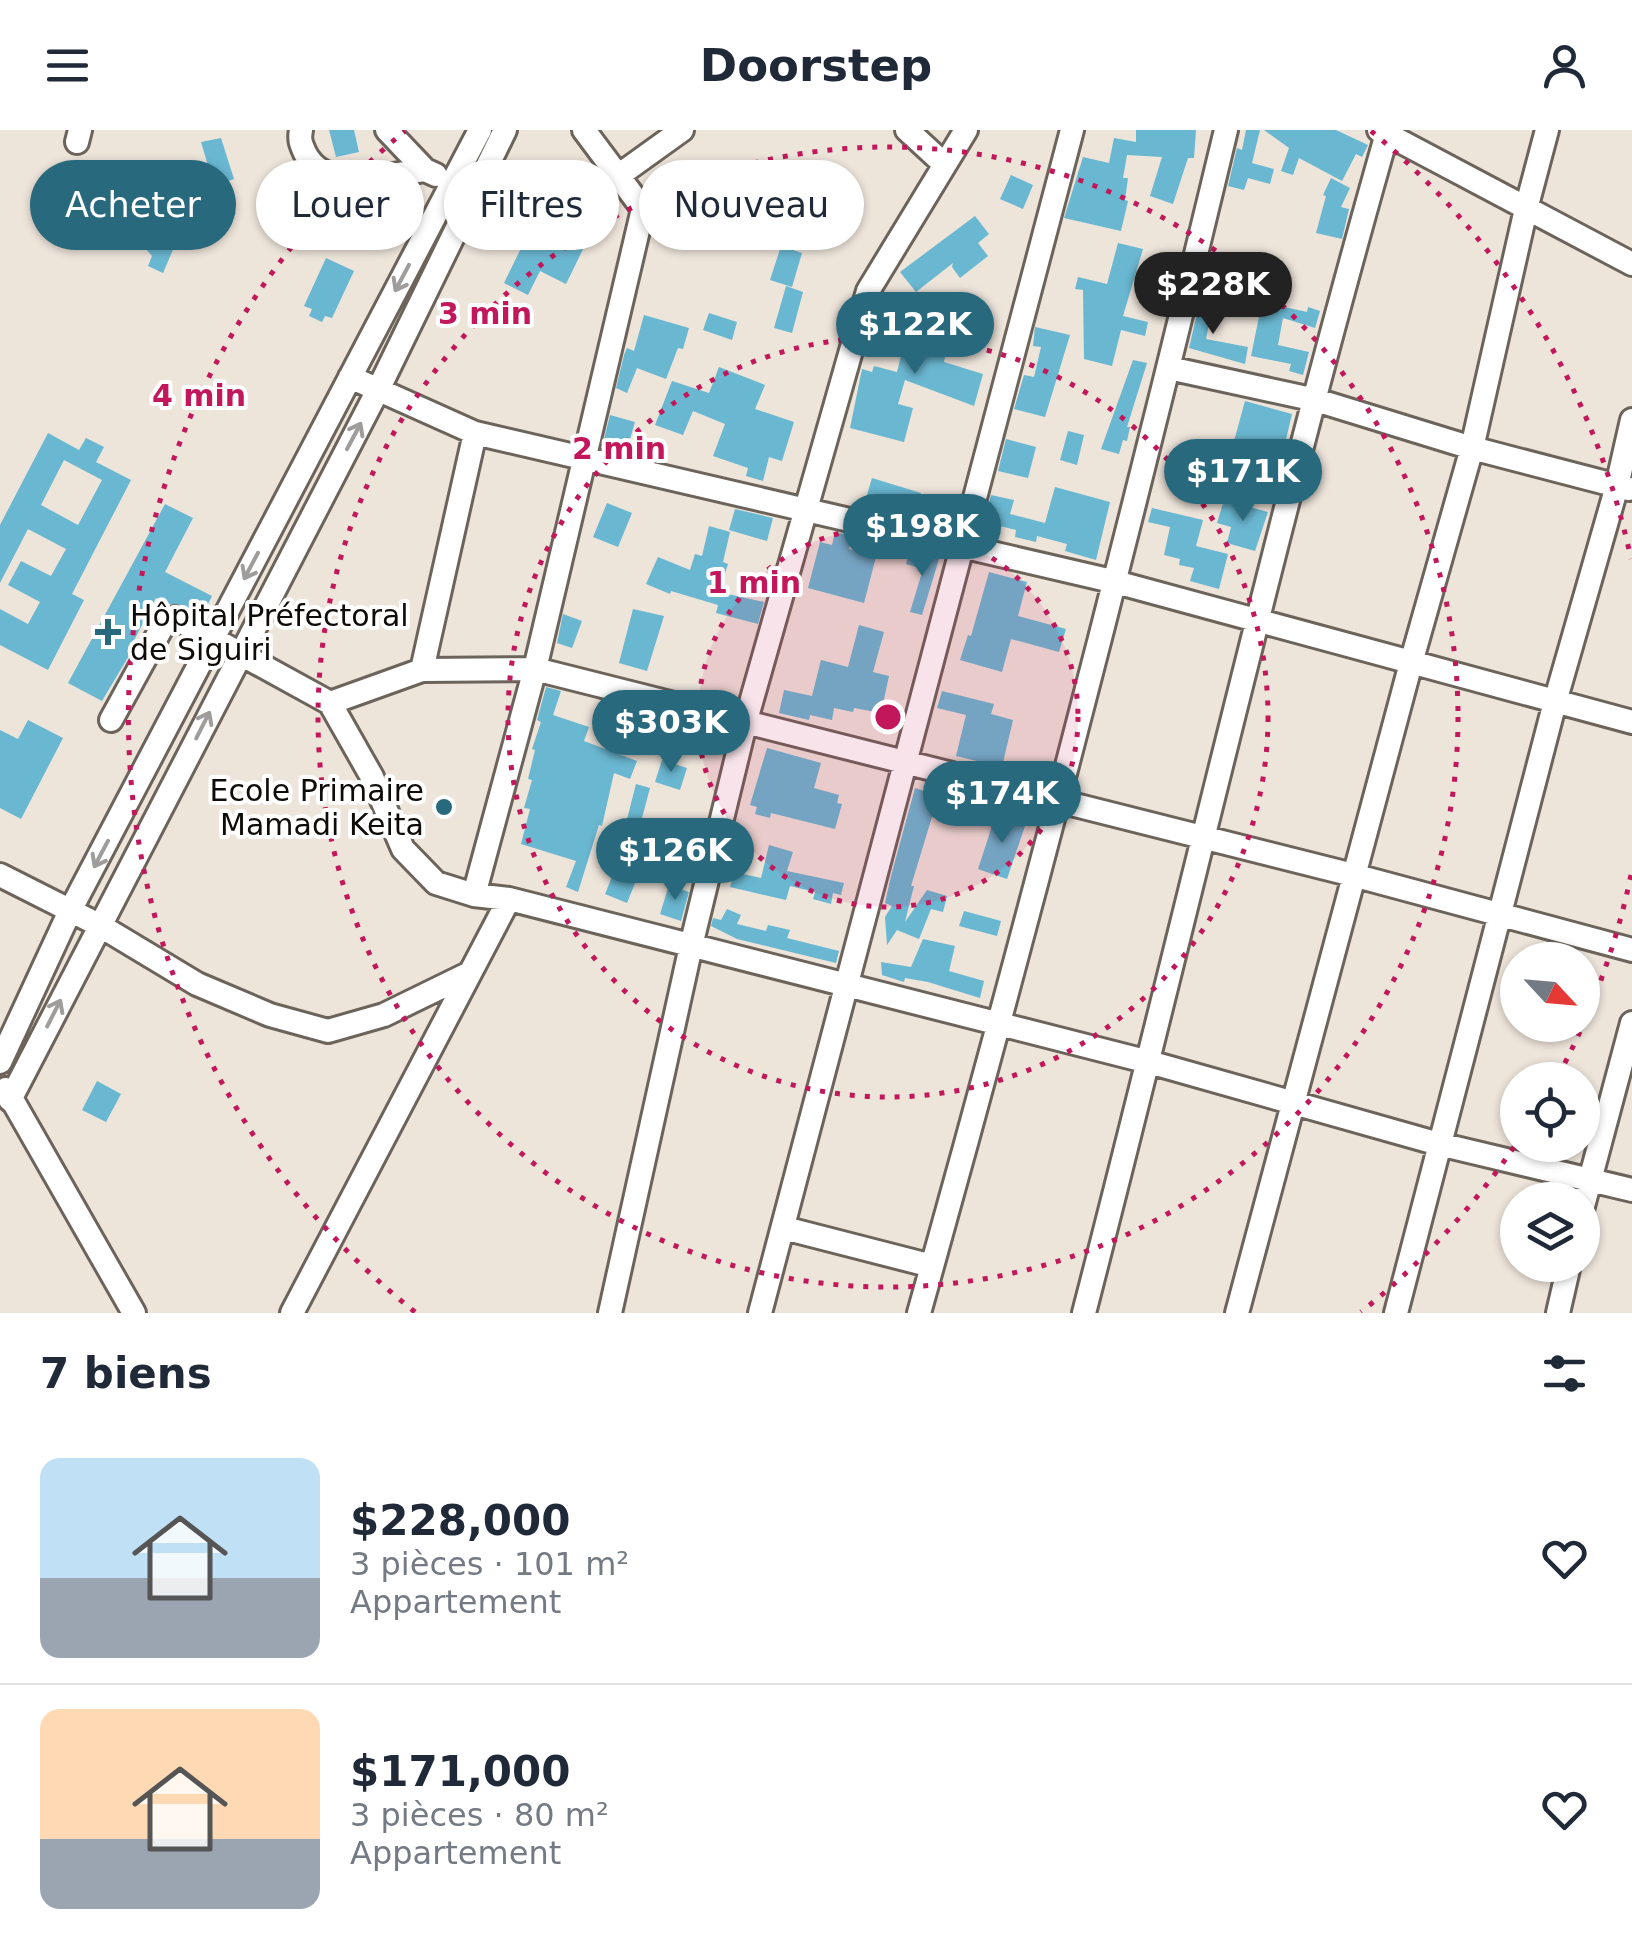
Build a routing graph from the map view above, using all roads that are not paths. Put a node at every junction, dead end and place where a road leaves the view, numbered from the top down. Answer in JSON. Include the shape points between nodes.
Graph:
{"nodes":[{"id":1,"x":302,"y":130,"type":"edge"},
{"id":2,"x":387,"y":130,"type":"edge"},
{"id":3,"x":480,"y":130,"type":"edge"},
{"id":4,"x":505,"y":130,"type":"edge"},
{"id":5,"x":584,"y":130,"type":"edge"},
{"id":6,"x":682,"y":130,"type":"edge"},
{"id":7,"x":908,"y":130,"type":"edge"},
{"id":8,"x":966,"y":130,"type":"edge"},
{"id":9,"x":1072,"y":130,"type":"edge"},
{"id":10,"x":1226,"y":130,"type":"edge"},
{"id":11,"x":1547,"y":130,"type":"edge"},
{"id":12,"x":1385,"y":131,"type":"edge"},
{"id":13,"x":464,"y":160,"type":"edge"},
{"id":14,"x":606,"y":160,"type":"edge"},
{"id":15,"x":944,"y":164,"type":"junction"},
{"id":16,"x":426,"y":170,"type":"junction"},
{"id":17,"x":619,"y":175,"type":"edge"},
{"id":18,"x":619,"y":177,"type":"edge"},
{"id":19,"x":444,"y":180,"type":"edge"},
{"id":20,"x":444,"y":199,"type":"edge"},
{"id":21,"x":1526,"y":209,"type":"junction"},
{"id":22,"x":1632,"y":264,"type":"edge"},
{"id":23,"x":1169,"y":368,"type":"junction"},
{"id":24,"x":350,"y":377,"type":"junction"},
{"id":25,"x":378,"y":390,"type":"junction"},
{"id":26,"x":1316,"y":400,"type":"junction"},
{"id":27,"x":1632,"y":420,"type":"edge"},
{"id":28,"x":475,"y":433,"type":"junction"},
{"id":29,"x":1472,"y":448,"type":"junction"},
{"id":30,"x":586,"y":456,"type":"junction"},
{"id":31,"x":1624,"y":488,"type":"edge"},
{"id":32,"x":804,"y":508,"type":"junction"},
{"id":33,"x":964,"y":546,"type":"junction"},
{"id":34,"x":1112,"y":581,"type":"junction"},
{"id":35,"x":1256,"y":620,"type":"junction"},
{"id":36,"x":212,"y":641,"type":"junction"},
{"id":37,"x":240,"y":655,"type":"junction"},
{"id":38,"x":1411,"y":663,"type":"junction"},
{"id":39,"x":534,"y":668,"type":"junction"},
{"id":40,"x":422,"y":670,"type":"junction"},
{"id":41,"x":1555,"y":702,"type":"junction"},
{"id":42,"x":330,"y":704,"type":"junction"},
{"id":43,"x":111,"y":720,"type":"dead end"},
{"id":44,"x":746,"y":720,"type":"junction"},
{"id":45,"x":1632,"y":722,"type":"edge"},
{"id":46,"x":906,"y":762,"type":"junction"},
{"id":47,"x":1057,"y":800,"type":"junction"},
{"id":48,"x":1202,"y":838,"type":"junction"},
{"id":49,"x":0,"y":874,"type":"edge"},
{"id":50,"x":1353,"y":875,"type":"junction"},
{"id":51,"x":474,"y":895,"type":"junction"},
{"id":52,"x":509,"y":899,"type":"junction"},
{"id":53,"x":70,"y":911,"type":"junction"},
{"id":54,"x":1498,"y":914,"type":"junction"},
{"id":55,"x":100,"y":924,"type":"junction"},
{"id":56,"x":691,"y":946,"type":"junction"},
{"id":57,"x":1632,"y":950,"type":"edge"},
{"id":58,"x":470,"y":973,"type":"junction"},
{"id":59,"x":845,"y":986,"type":"junction"},
{"id":60,"x":1632,"y":1022,"type":"edge"},
{"id":61,"x":998,"y":1026,"type":"junction"},
{"id":62,"x":0,"y":1062,"type":"edge"},
{"id":63,"x":1150,"y":1062,"type":"junction"},
{"id":64,"x":0,"y":1072,"type":"edge"},
{"id":65,"x":10,"y":1100,"type":"junction"},
{"id":66,"x":1294,"y":1104,"type":"junction"},
{"id":67,"x":1439,"y":1144,"type":"junction"},
{"id":68,"x":1590,"y":1180,"type":"junction"},
{"id":69,"x":1632,"y":1190,"type":"edge"},
{"id":70,"x":784,"y":1228,"type":"junction"},
{"id":71,"x":932,"y":1266,"type":"junction"},
{"id":72,"x":1565,"y":1282,"type":"edge"},
{"id":73,"x":134,"y":1313,"type":"edge"},
{"id":74,"x":292,"y":1313,"type":"edge"},
{"id":75,"x":610,"y":1313,"type":"edge"},
{"id":76,"x":760,"y":1313,"type":"edge"},
{"id":77,"x":919,"y":1313,"type":"edge"},
{"id":78,"x":1084,"y":1313,"type":"edge"},
{"id":79,"x":1237,"y":1313,"type":"edge"},
{"id":80,"x":1396,"y":1313,"type":"edge"},
{"id":81,"x":1558,"y":1313,"type":"edge"}],
"edges":[{"from":1,"to":16,"type":"street","via":[[299,140],[312,167],[340,180]]},
{"from":2,"to":16,"type":"street"},
{"from":3,"to":13,"type":"street"},
{"from":4,"to":25,"type":"street"},
{"from":5,"to":14,"type":"street"},
{"from":6,"to":17,"type":"street"},
{"from":7,"to":15,"type":"street"},
{"from":8,"to":15,"type":"street"},
{"from":9,"to":33,"type":"street"},
{"from":10,"to":23,"type":"street"},
{"from":11,"to":21,"type":"street"},
{"from":12,"to":21,"type":"street"},
{"from":12,"to":26,"type":"street"},
{"from":15,"to":32,"type":"street","via":[[868,291]]},
{"from":16,"to":19,"type":"street"},
{"from":18,"to":30,"type":"street","via":[[643,208]]},
{"from":20,"to":24,"type":"street","one_way":true},
{"from":21,"to":22,"type":"street"},
{"from":21,"to":29,"type":"street"},
{"from":23,"to":26,"type":"street"},
{"from":23,"to":34,"type":"street"},
{"from":24,"to":25,"type":"street"},
{"from":24,"to":36,"type":"street","one_way":true},
{"from":25,"to":28,"type":"street"},
{"from":37,"to":25,"type":"street","one_way":true},
{"from":26,"to":29,"type":"street"},
{"from":26,"to":35,"type":"street"},
{"from":27,"to":31,"type":"street"},
{"from":28,"to":30,"type":"street"},
{"from":28,"to":40,"type":"street"},
{"from":29,"to":31,"type":"street"},
{"from":29,"to":38,"type":"street"},
{"from":30,"to":32,"type":"street"},
{"from":30,"to":39,"type":"street"},
{"from":31,"to":41,"type":"street"},
{"from":32,"to":33,"type":"street"},
{"from":32,"to":44,"type":"street"},
{"from":33,"to":34,"type":"street"},
{"from":33,"to":46,"type":"street"},
{"from":34,"to":35,"type":"street"},
{"from":34,"to":47,"type":"street"},
{"from":35,"to":38,"type":"street"},
{"from":35,"to":48,"type":"street"},
{"from":36,"to":37,"type":"street"},
{"from":36,"to":43,"type":"street","via":[[175,618],[166,620]]},
{"from":36,"to":53,"type":"street","one_way":true},
{"from":37,"to":42,"type":"street"},
{"from":55,"to":37,"type":"street","one_way":true},
{"from":38,"to":41,"type":"street"},
{"from":38,"to":50,"type":"street"},
{"from":39,"to":40,"type":"street"},
{"from":39,"to":44,"type":"street"},
{"from":39,"to":51,"type":"street"},
{"from":40,"to":42,"type":"street"},
{"from":41,"to":45,"type":"street"},
{"from":41,"to":54,"type":"street"},
{"from":42,"to":51,"type":"street","via":[[403,850],[436,882]]},
{"from":44,"to":46,"type":"street"},
{"from":44,"to":56,"type":"street"},
{"from":46,"to":47,"type":"street"},
{"from":46,"to":59,"type":"street"},
{"from":47,"to":48,"type":"street"},
{"from":47,"to":61,"type":"street"},
{"from":48,"to":50,"type":"street"},
{"from":48,"to":63,"type":"street"},
{"from":49,"to":53,"type":"street"},
{"from":50,"to":54,"type":"street"},
{"from":50,"to":66,"type":"street"},
{"from":51,"to":52,"type":"street"},
{"from":52,"to":56,"type":"street"},
{"from":52,"to":58,"type":"street"},
{"from":53,"to":55,"type":"street"},
{"from":53,"to":62,"type":"street"},
{"from":54,"to":57,"type":"street"},
{"from":54,"to":67,"type":"street"},
{"from":55,"to":58,"type":"street","via":[[197,984],[328,1031],[384,1015]]},
{"from":65,"to":55,"type":"street","one_way":true},
{"from":56,"to":59,"type":"street"},
{"from":56,"to":75,"type":"street"},
{"from":58,"to":74,"type":"street"},
{"from":59,"to":61,"type":"street"},
{"from":59,"to":70,"type":"street"},
{"from":60,"to":68,"type":"street"},
{"from":61,"to":63,"type":"street"},
{"from":61,"to":71,"type":"street"},
{"from":63,"to":66,"type":"street"},
{"from":63,"to":78,"type":"street"},
{"from":64,"to":65,"type":"street"},
{"from":65,"to":73,"type":"street"},
{"from":66,"to":67,"type":"street"},
{"from":66,"to":79,"type":"street"},
{"from":67,"to":68,"type":"street"},
{"from":67,"to":80,"type":"street"},
{"from":68,"to":69,"type":"street"},
{"from":70,"to":71,"type":"street"},
{"from":70,"to":76,"type":"street"},
{"from":71,"to":77,"type":"street"},
{"from":72,"to":81,"type":"street"}]}
